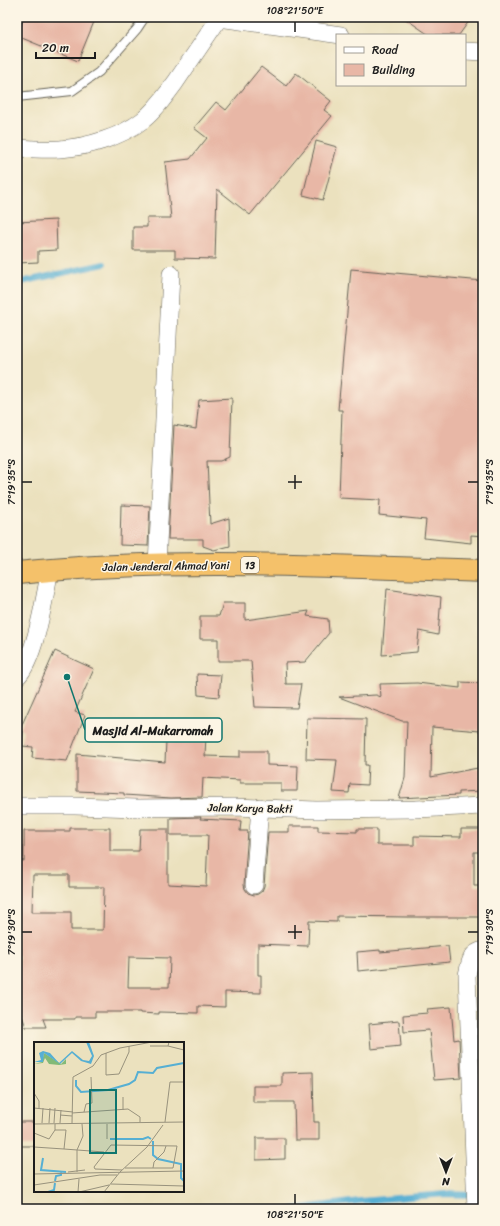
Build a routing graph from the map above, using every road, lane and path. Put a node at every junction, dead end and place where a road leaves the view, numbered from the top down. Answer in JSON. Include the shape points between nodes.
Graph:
{"nodes":[{"id":1,"x":145,"y":17,"type":"edge"},
{"id":2,"x":220,"y":17,"type":"edge"},
{"id":3,"x":336,"y":34,"type":"edge"},
{"id":4,"x":466,"y":52,"type":"edge"},
{"id":5,"x":483,"y":52,"type":"edge"},
{"id":6,"x":17,"y":97,"type":"edge"},
{"id":7,"x":17,"y":148,"type":"edge"},
{"id":8,"x":171,"y":274,"type":"dead end"},
{"id":9,"x":157,"y":565,"type":"junction"},
{"id":10,"x":50,"y":569,"type":"junction"},
{"id":11,"x":483,"y":571,"type":"edge"},
{"id":12,"x":17,"y":573,"type":"edge"},
{"id":13,"x":17,"y":677,"type":"edge"},
{"id":14,"x":17,"y":806,"type":"edge"},
{"id":15,"x":483,"y":806,"type":"edge"},
{"id":16,"x":260,"y":807,"type":"junction"},
{"id":17,"x":254,"y":885,"type":"dead end"},
{"id":18,"x":483,"y":950,"type":"edge"},
{"id":19,"x":476,"y":1209,"type":"edge"}],
"edges":[{"from":1,"to":6,"type":"lane","via":[[99,72],[72,91]]},
{"from":2,"to":3,"type":"street"},
{"from":2,"to":7,"type":"street","via":[[159,104],[143,120],[106,139],[81,146],[59,149]]},
{"from":4,"to":5,"type":"street"},
{"from":8,"to":9,"type":"street"},
{"from":9,"to":10,"type":"highway","name":"Jalan Jenderal Ahmad Yani","number":"13"},
{"from":9,"to":11,"type":"highway","name":"Jalan Jenderal Ahmad Yani","number":"13"},
{"from":10,"to":12,"type":"highway","name":"Jalan Jenderal Ahmad Yani","number":"13"},
{"from":10,"to":13,"type":"street","via":[[32,652]]},
{"from":14,"to":16,"type":"street","name":"Jalan Karya Bakti"},
{"from":15,"to":16,"type":"street","name":"Jalan Karya Bakti","via":[[363,810]]},
{"from":16,"to":17,"type":"street"},
{"from":18,"to":19,"type":"street","via":[[476,951],[467,975]]}]}
